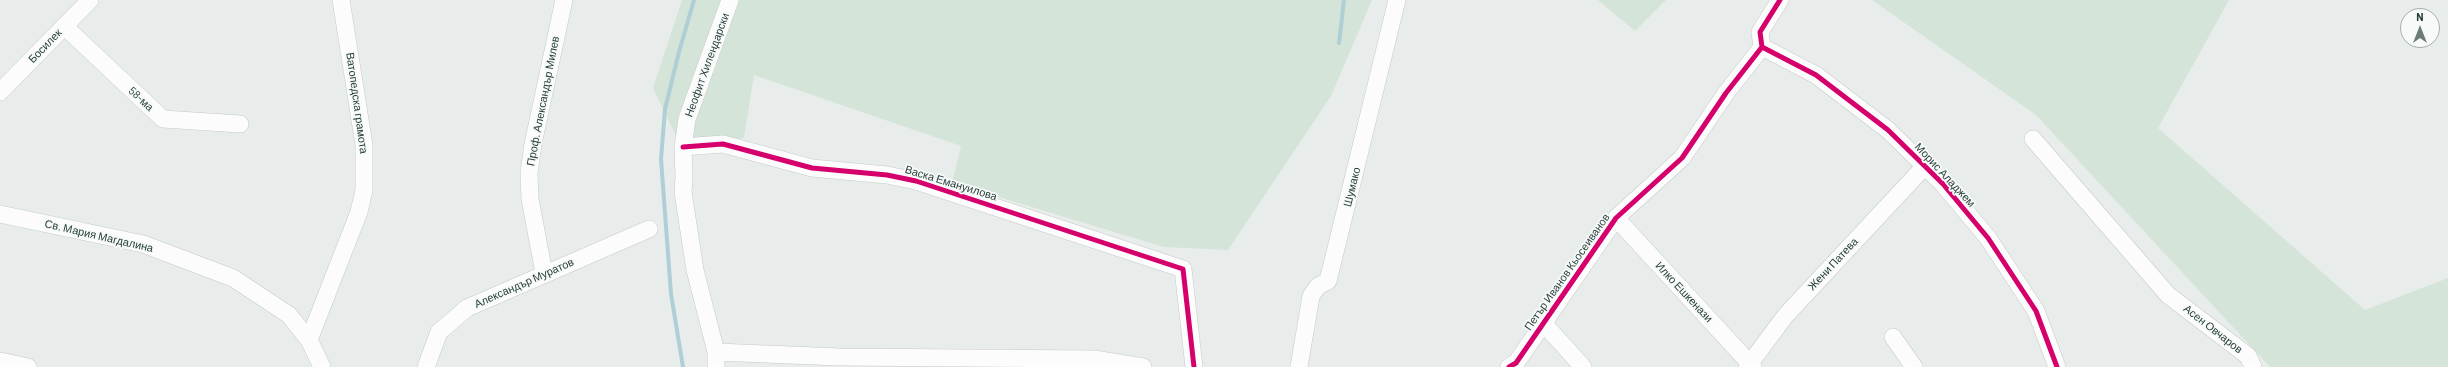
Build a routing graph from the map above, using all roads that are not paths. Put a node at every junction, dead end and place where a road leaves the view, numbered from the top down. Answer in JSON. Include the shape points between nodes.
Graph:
{"nodes":[{"id":1,"x":90,"y":0,"type":"edge"},
{"id":2,"x":341,"y":0,"type":"edge"},
{"id":3,"x":564,"y":0,"type":"edge"},
{"id":4,"x":730,"y":0,"type":"edge"},
{"id":5,"x":1397,"y":0,"type":"edge"},
{"id":6,"x":1780,"y":0,"type":"edge"},
{"id":7,"x":64,"y":26,"type":"junction"},
{"id":8,"x":1762,"y":47,"type":"junction"},
{"id":9,"x":0,"y":92,"type":"edge"},
{"id":10,"x":240,"y":124,"type":"dead end"},
{"id":11,"x":2033,"y":139,"type":"dead end"},
{"id":12,"x":683,"y":147,"type":"junction"},
{"id":13,"x":1925,"y":166,"type":"junction"},
{"id":14,"x":0,"y":214,"type":"edge"},
{"id":15,"x":1616,"y":218,"type":"junction"},
{"id":16,"x":648,"y":229,"type":"dead end"},
{"id":17,"x":544,"y":273,"type":"junction"},
{"id":18,"x":1544,"y":324,"type":"junction"},
{"id":19,"x":1893,"y":338,"type":"dead end"},
{"id":20,"x":309,"y":340,"type":"junction"},
{"id":21,"x":716,"y":360,"type":"edge"},
{"id":22,"x":0,"y":361,"type":"edge"},
{"id":23,"x":1750,"y":366,"type":"edge"},
{"id":24,"x":28,"y":367,"type":"edge"},
{"id":25,"x":322,"y":367,"type":"edge"},
{"id":26,"x":426,"y":367,"type":"edge"},
{"id":27,"x":1143,"y":367,"type":"edge"},
{"id":28,"x":1194,"y":367,"type":"edge"},
{"id":29,"x":1299,"y":367,"type":"edge"},
{"id":30,"x":1509,"y":367,"type":"edge"},
{"id":31,"x":1583,"y":367,"type":"edge"},
{"id":32,"x":1914,"y":367,"type":"edge"},
{"id":33,"x":2057,"y":367,"type":"edge"},
{"id":34,"x":2253,"y":367,"type":"edge"}],
"edges":[{"from":1,"to":7,"type":"street","name":"Босилек"},
{"from":2,"to":20,"type":"street","name":"Ватопедска грамота","via":[[364,145],[364,190],[359,212]]},
{"from":3,"to":17,"type":"street","name":"Проф. Александър Милев","via":[[529,173],[530,200]]},
{"from":4,"to":12,"type":"street","name":"Неофит Хилендарски","via":[[687,119]]},
{"from":5,"to":29,"type":"street","name":"Шумако","via":[[1328,281],[1318,286],[1311,296]]},
{"from":6,"to":8,"type":"street","via":[[1760,32]]},
{"from":7,"to":9,"type":"street","name":"Босилек"},
{"from":7,"to":10,"type":"street","name":"58-ма","via":[[162,119]]},
{"from":8,"to":13,"type":"street","name":"Морис Аладжем","via":[[1816,75],[1888,130]]},
{"from":8,"to":15,"type":"street","name":"Петър Иванов Кьосеиванов","via":[[1726,93],[1682,158]]},
{"from":11,"to":34,"type":"street","name":"Асен Овчаров","via":[[2168,294],[2248,356]]},
{"from":12,"to":21,"type":"street","name":"Неофит Хилендарски","via":[[683,192],[695,270]]},
{"from":12,"to":28,"type":"street","name":"Васка Емануилова","via":[[723,144],[812,168],[887,175],[916,181],[1183,269]]},
{"from":13,"to":23,"type":"street","name":"Жени Патева","via":[[1786,315]]},
{"from":13,"to":33,"type":"street","name":"Морис Аладжем","via":[[1988,238],[2036,311]]},
{"from":14,"to":20,"type":"street","name":"Св. Мария Магдалина","via":[[143,244],[232,278],[289,315]]},
{"from":15,"to":18,"type":"street","name":"Петър Иванов Кьосеиванов"},
{"from":15,"to":23,"type":"street","name":"Илко Ешкенази"},
{"from":16,"to":17,"type":"street","name":"Александър Муратов"},
{"from":17,"to":26,"type":"street","name":"Александър Муратов","via":[[467,308],[439,332]]},
{"from":18,"to":30,"type":"street","name":"Петър Иванов Кьосеиванов","via":[[1516,363]]},
{"from":18,"to":31,"type":"street"},
{"from":19,"to":32,"type":"street"},
{"from":20,"to":25,"type":"street","name":"Св. Мария Магдалина"},
{"from":21,"to":27,"type":"street","via":[[839,357],[1094,359]]},
{"from":22,"to":24,"type":"street"}]}
